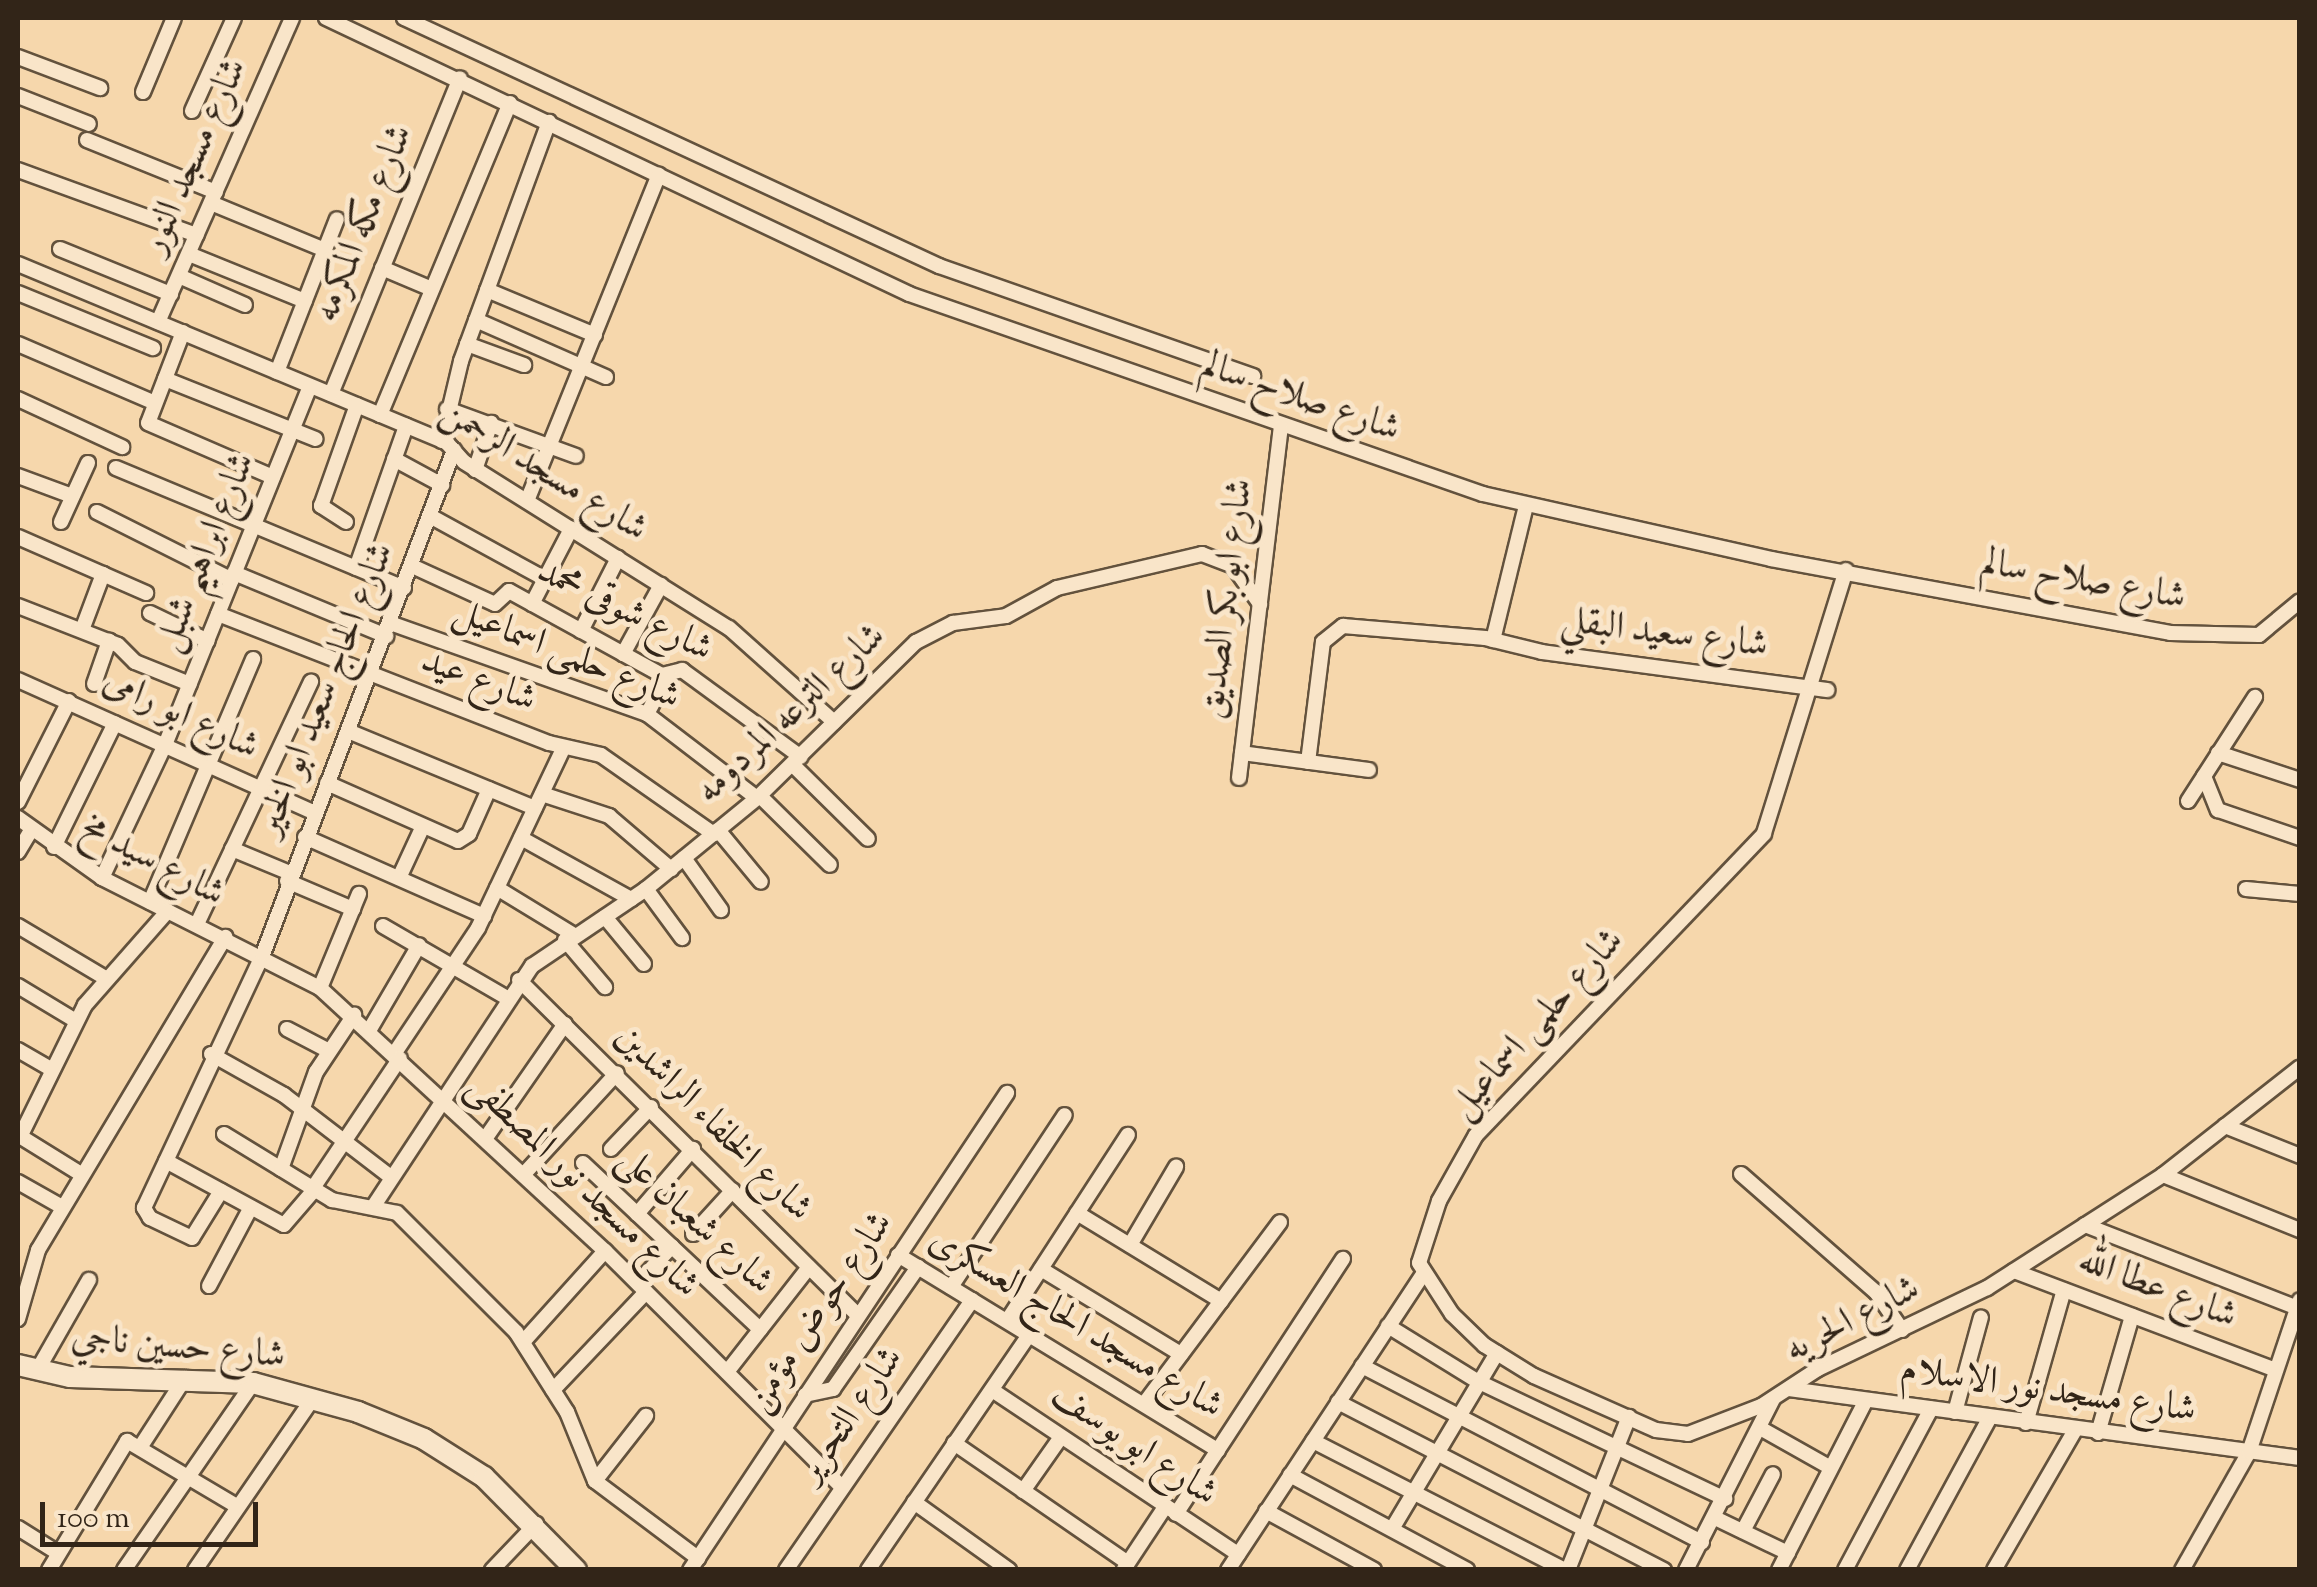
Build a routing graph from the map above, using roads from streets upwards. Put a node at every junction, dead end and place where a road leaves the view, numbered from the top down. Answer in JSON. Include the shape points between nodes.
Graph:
{"nodes":[{"id":1,"x":174,"y":18,"type":"edge"},
{"id":2,"x":234,"y":18,"type":"edge"},
{"id":3,"x":292,"y":18,"type":"edge"},
{"id":4,"x":326,"y":18,"type":"edge"},
{"id":5,"x":404,"y":18,"type":"edge"},
{"id":6,"x":18,"y":57,"type":"edge"},
{"id":7,"x":460,"y":78,"type":"junction"},
{"id":8,"x":100,"y":88,"type":"dead end"},
{"id":9,"x":143,"y":92,"type":"dead end"},
{"id":10,"x":18,"y":96,"type":"edge"},
{"id":11,"x":510,"y":102,"type":"junction"},
{"id":12,"x":192,"y":111,"type":"dead end"},
{"id":13,"x":549,"y":122,"type":"junction"},
{"id":14,"x":89,"y":124,"type":"dead end"},
{"id":15,"x":87,"y":140,"type":"dead end"},
{"id":16,"x":18,"y":170,"type":"edge"},
{"id":17,"x":659,"y":175,"type":"junction"},
{"id":18,"x":213,"y":198,"type":"junction"},
{"id":19,"x":337,"y":219,"type":"dead end"},
{"id":20,"x":196,"y":236,"type":"junction"},
{"id":21,"x":60,"y":250,"type":"dead end"},
{"id":22,"x":325,"y":250,"type":"junction"},
{"id":23,"x":188,"y":254,"type":"junction"},
{"id":24,"x":18,"y":264,"type":"edge"},
{"id":25,"x":382,"y":268,"type":"junction"},
{"id":26,"x":179,"y":276,"type":"junction"},
{"id":27,"x":432,"y":290,"type":"junction"},
{"id":28,"x":487,"y":290,"type":"junction"},
{"id":29,"x":18,"y":293,"type":"edge"},
{"id":30,"x":171,"y":294,"type":"junction"},
{"id":31,"x":305,"y":302,"type":"junction"},
{"id":32,"x":245,"y":305,"type":"dead end"},
{"id":33,"x":476,"y":320,"type":"junction"},
{"id":34,"x":158,"y":322,"type":"junction"},
{"id":35,"x":183,"y":332,"type":"junction"},
{"id":36,"x":595,"y":335,"type":"junction"},
{"id":37,"x":18,"y":344,"type":"edge"},
{"id":38,"x":467,"y":344,"type":"junction"},
{"id":39,"x":153,"y":348,"type":"dead end"},
{"id":40,"x":524,"y":365,"type":"dead end"},
{"id":41,"x":582,"y":367,"type":"junction"},
{"id":42,"x":278,"y":372,"type":"junction"},
{"id":43,"x":1253,"y":376,"type":"dead end"},
{"id":44,"x":606,"y":377,"type":"dead end"},
{"id":45,"x":164,"y":379,"type":"junction"},
{"id":46,"x":310,"y":386,"type":"junction"},
{"id":47,"x":331,"y":394,"type":"junction"},
{"id":48,"x":18,"y":399,"type":"edge"},
{"id":49,"x":156,"y":403,"type":"junction"},
{"id":50,"x":357,"y":405,"type":"junction"},
{"id":51,"x":447,"y":409,"type":"junction"},
{"id":52,"x":380,"y":415,"type":"junction"},
{"id":53,"x":491,"y":423,"type":"junction"},
{"id":54,"x":406,"y":426,"type":"junction"},
{"id":55,"x":1281,"y":428,"type":"junction"},
{"id":56,"x":292,"y":430,"type":"junction"},
{"id":57,"x":316,"y":440,"type":"dead end"},
{"id":58,"x":122,"y":446,"type":"dead end"},
{"id":59,"x":448,"y":446,"type":"junction"},
{"id":60,"x":551,"y":446,"type":"junction"},
{"id":61,"x":576,"y":456,"type":"dead end"},
{"id":62,"x":394,"y":459,"type":"junction"},
{"id":63,"x":88,"y":464,"type":"dead end"},
{"id":64,"x":116,"y":468,"type":"dead end"},
{"id":65,"x":475,"y":470,"type":"junction"},
{"id":66,"x":18,"y":476,"type":"edge"},
{"id":67,"x":273,"y":476,"type":"junction"},
{"id":68,"x":442,"y":485,"type":"junction"},
{"id":69,"x":72,"y":496,"type":"junction"},
{"id":70,"x":527,"y":502,"type":"junction"},
{"id":71,"x":1526,"y":506,"type":"junction"},
{"id":72,"x":97,"y":512,"type":"dead end"},
{"id":73,"x":430,"y":516,"type":"junction"},
{"id":74,"x":61,"y":522,"type":"dead end"},
{"id":75,"x":346,"y":522,"type":"dead end"},
{"id":76,"x":254,"y":526,"type":"junction"},
{"id":77,"x":572,"y":529,"type":"junction"},
{"id":78,"x":18,"y":537,"type":"edge"},
{"id":79,"x":618,"y":558,"type":"junction"},
{"id":80,"x":412,"y":566,"type":"junction"},
{"id":81,"x":356,"y":568,"type":"junction"},
{"id":82,"x":1846,"y":570,"type":"junction"},
{"id":83,"x":102,"y":574,"type":"junction"},
{"id":84,"x":233,"y":576,"type":"junction"},
{"id":85,"x":545,"y":579,"type":"junction"},
{"id":86,"x":661,"y":584,"type":"junction"},
{"id":87,"x":404,"y":588,"type":"junction"},
{"id":88,"x":146,"y":594,"type":"dead end"},
{"id":89,"x":2300,"y":601,"type":"edge"},
{"id":90,"x":532,"y":604,"type":"junction"},
{"id":91,"x":1260,"y":604,"type":"junction"},
{"id":92,"x":18,"y":606,"type":"edge"},
{"id":93,"x":150,"y":613,"type":"dead end"},
{"id":94,"x":218,"y":614,"type":"junction"},
{"id":95,"x":82,"y":630,"type":"junction"},
{"id":96,"x":388,"y":630,"type":"junction"},
{"id":97,"x":581,"y":631,"type":"junction"},
{"id":98,"x":208,"y":640,"type":"junction"},
{"id":99,"x":1494,"y":640,"type":"junction"},
{"id":100,"x":109,"y":641,"type":"junction"},
{"id":101,"x":623,"y":654,"type":"junction"},
{"id":102,"x":253,"y":659,"type":"dead end"},
{"id":103,"x":370,"y":676,"type":"junction"},
{"id":104,"x":668,"y":676,"type":"junction"},
{"id":105,"x":18,"y":680,"type":"edge"},
{"id":106,"x":311,"y":682,"type":"dead end"},
{"id":107,"x":94,"y":684,"type":"dead end"},
{"id":108,"x":190,"y":684,"type":"junction"},
{"id":109,"x":1811,"y":686,"type":"junction"},
{"id":110,"x":1827,"y":690,"type":"dead end"},
{"id":111,"x":2255,"y":697,"type":"dead end"},
{"id":112,"x":69,"y":701,"type":"junction"},
{"id":113,"x":647,"y":714,"type":"junction"},
{"id":114,"x":834,"y":722,"type":"junction"},
{"id":115,"x":116,"y":723,"type":"junction"},
{"id":116,"x":348,"y":731,"type":"junction"},
{"id":117,"x":166,"y":745,"type":"junction"},
{"id":118,"x":564,"y":747,"type":"junction"},
{"id":119,"x":1242,"y":753,"type":"junction"},
{"id":120,"x":2218,"y":754,"type":"junction"},
{"id":121,"x":797,"y":761,"type":"junction"},
{"id":122,"x":1308,"y":762,"type":"junction"},
{"id":123,"x":211,"y":766,"type":"junction"},
{"id":124,"x":1369,"y":770,"type":"dead end"},
{"id":125,"x":2204,"y":776,"type":"junction"},
{"id":126,"x":1239,"y":778,"type":"dead end"},
{"id":127,"x":2300,"y":780,"type":"edge"},
{"id":128,"x":327,"y":783,"type":"junction"},
{"id":129,"x":260,"y":789,"type":"junction"},
{"id":130,"x":489,"y":790,"type":"junction"},
{"id":131,"x":759,"y":797,"type":"junction"},
{"id":132,"x":538,"y":801,"type":"junction"},
{"id":133,"x":2188,"y":801,"type":"dead end"},
{"id":134,"x":18,"y":802,"type":"edge"},
{"id":135,"x":315,"y":813,"type":"junction"},
{"id":136,"x":18,"y":818,"type":"edge"},
{"id":137,"x":423,"y":826,"type":"junction"},
{"id":138,"x":31,"y":830,"type":"junction"},
{"id":139,"x":716,"y":832,"type":"junction"},
{"id":140,"x":305,"y":837,"type":"junction"},
{"id":141,"x":521,"y":838,"type":"junction"},
{"id":142,"x":2300,"y":838,"type":"edge"},
{"id":143,"x":868,"y":839,"type":"dead end"},
{"id":144,"x":54,"y":847,"type":"junction"},
{"id":145,"x":232,"y":849,"type":"junction"},
{"id":146,"x":18,"y":852,"type":"edge"},
{"id":147,"x":684,"y":858,"type":"junction"},
{"id":148,"x":830,"y":865,"type":"dead end"},
{"id":149,"x":671,"y":869,"type":"junction"},
{"id":150,"x":288,"y":877,"type":"junction"},
{"id":151,"x":102,"y":878,"type":"junction"},
{"id":152,"x":399,"y":878,"type":"junction"},
{"id":153,"x":761,"y":882,"type":"dead end"},
{"id":154,"x":497,"y":888,"type":"junction"},
{"id":155,"x":646,"y":889,"type":"junction"},
{"id":156,"x":2246,"y":889,"type":"dead end"},
{"id":157,"x":359,"y":894,"type":"dead end"},
{"id":158,"x":2300,"y":894,"type":"edge"},
{"id":159,"x":631,"y":899,"type":"junction"},
{"id":160,"x":150,"y":902,"type":"junction"},
{"id":161,"x":353,"y":909,"type":"junction"},
{"id":162,"x":722,"y":910,"type":"dead end"},
{"id":163,"x":168,"y":911,"type":"junction"},
{"id":164,"x":484,"y":916,"type":"junction"},
{"id":165,"x":605,"y":917,"type":"junction"},
{"id":166,"x":196,"y":924,"type":"junction"},
{"id":167,"x":18,"y":926,"type":"edge"},
{"id":168,"x":384,"y":926,"type":"dead end"},
{"id":169,"x":225,"y":937,"type":"junction"},
{"id":170,"x":570,"y":937,"type":"junction"},
{"id":171,"x":682,"y":938,"type":"dead end"},
{"id":172,"x":419,"y":945,"type":"junction"},
{"id":173,"x":262,"y":954,"type":"junction"},
{"id":174,"x":450,"y":963,"type":"junction"},
{"id":175,"x":644,"y":964,"type":"dead end"},
{"id":176,"x":106,"y":979,"type":"junction"},
{"id":177,"x":519,"y":980,"type":"junction"},
{"id":178,"x":18,"y":986,"type":"edge"},
{"id":179,"x":604,"y":987,"type":"dead end"},
{"id":180,"x":320,"y":988,"type":"junction"},
{"id":181,"x":507,"y":998,"type":"junction"},
{"id":182,"x":354,"y":1014,"type":"junction"},
{"id":183,"x":76,"y":1021,"type":"junction"},
{"id":184,"x":565,"y":1024,"type":"junction"},
{"id":185,"x":370,"y":1028,"type":"junction"},
{"id":186,"x":287,"y":1029,"type":"dead end"},
{"id":187,"x":18,"y":1050,"type":"edge"},
{"id":188,"x":329,"y":1051,"type":"junction"},
{"id":189,"x":211,"y":1054,"type":"junction"},
{"id":190,"x":397,"y":1056,"type":"junction"},
{"id":191,"x":2300,"y":1066,"type":"edge"},
{"id":192,"x":52,"y":1070,"type":"junction"},
{"id":193,"x":617,"y":1074,"type":"junction"},
{"id":194,"x":2292,"y":1081,"type":"edge"},
{"id":195,"x":1006,"y":1093,"type":"dead end"},
{"id":196,"x":440,"y":1096,"type":"junction"},
{"id":197,"x":651,"y":1107,"type":"junction"},
{"id":198,"x":303,"y":1109,"type":"junction"},
{"id":199,"x":1065,"y":1115,"type":"dead end"},
{"id":200,"x":2225,"y":1126,"type":"junction"},
{"id":201,"x":224,"y":1134,"type":"dead end"},
{"id":202,"x":1128,"y":1135,"type":"dead end"},
{"id":203,"x":19,"y":1136,"type":"edge"},
{"id":204,"x":485,"y":1139,"type":"junction"},
{"id":205,"x":344,"y":1141,"type":"junction"},
{"id":206,"x":611,"y":1150,"type":"dead end"},
{"id":207,"x":693,"y":1150,"type":"junction"},
{"id":208,"x":2300,"y":1156,"type":"edge"},
{"id":209,"x":166,"y":1160,"type":"junction"},
{"id":210,"x":582,"y":1162,"type":"dead end"},
{"id":211,"x":1176,"y":1167,"type":"dead end"},
{"id":212,"x":282,"y":1168,"type":"junction"},
{"id":213,"x":81,"y":1174,"type":"junction"},
{"id":214,"x":524,"y":1174,"type":"junction"},
{"id":215,"x":1741,"y":1174,"type":"dead end"},
{"id":216,"x":2163,"y":1174,"type":"junction"},
{"id":217,"x":391,"y":1177,"type":"junction"},
{"id":218,"x":18,"y":1182,"type":"edge"},
{"id":219,"x":314,"y":1188,"type":"junction"},
{"id":220,"x":733,"y":1190,"type":"junction"},
{"id":221,"x":222,"y":1192,"type":"junction"},
{"id":222,"x":62,"y":1207,"type":"junction"},
{"id":223,"x":374,"y":1207,"type":"junction"},
{"id":224,"x":250,"y":1208,"type":"junction"},
{"id":225,"x":637,"y":1214,"type":"junction"},
{"id":226,"x":1078,"y":1214,"type":"junction"},
{"id":227,"x":1280,"y":1222,"type":"dead end"},
{"id":228,"x":2085,"y":1225,"type":"junction"},
{"id":229,"x":2300,"y":1230,"type":"edge"},
{"id":230,"x":693,"y":1234,"type":"dead end"},
{"id":231,"x":672,"y":1246,"type":"junction"},
{"id":232,"x":1130,"y":1246,"type":"junction"},
{"id":233,"x":605,"y":1251,"type":"junction"},
{"id":234,"x":898,"y":1255,"type":"junction"},
{"id":235,"x":1342,"y":1259,"type":"dead end"},
{"id":236,"x":809,"y":1267,"type":"junction"},
{"id":237,"x":918,"y":1267,"type":"junction"},
{"id":238,"x":1041,"y":1269,"type":"junction"},
{"id":239,"x":2014,"y":1271,"type":"junction"},
{"id":240,"x":1423,"y":1274,"type":"junction"},
{"id":241,"x":88,"y":1280,"type":"dead end"},
{"id":242,"x":210,"y":1286,"type":"dead end"},
{"id":243,"x":951,"y":1287,"type":"junction"},
{"id":244,"x":642,"y":1288,"type":"junction"},
{"id":245,"x":2064,"y":1290,"type":"junction"},
{"id":246,"x":972,"y":1300,"type":"junction"},
{"id":247,"x":1221,"y":1301,"type":"junction"},
{"id":248,"x":2299,"y":1306,"type":"edge"},
{"id":249,"x":858,"y":1316,"type":"junction"},
{"id":250,"x":2132,"y":1316,"type":"junction"},
{"id":251,"x":1981,"y":1317,"type":"dead end"},
{"id":252,"x":18,"y":1319,"type":"edge"},
{"id":253,"x":1008,"y":1322,"type":"junction"},
{"id":254,"x":1388,"y":1326,"type":"junction"},
{"id":255,"x":760,"y":1329,"type":"junction"},
{"id":256,"x":1902,"y":1330,"type":"junction"},
{"id":257,"x":1029,"y":1334,"type":"junction"},
{"id":258,"x":523,"y":1342,"type":"junction"},
{"id":259,"x":1497,"y":1353,"type":"junction"},
{"id":260,"x":1181,"y":1354,"type":"junction"},
{"id":261,"x":1362,"y":1366,"type":"junction"},
{"id":262,"x":27,"y":1368,"type":"edge"},
{"id":263,"x":2276,"y":1370,"type":"junction"},
{"id":264,"x":726,"y":1372,"type":"junction"},
{"id":265,"x":185,"y":1377,"type":"junction"},
{"id":266,"x":1477,"y":1381,"type":"junction"},
{"id":267,"x":253,"y":1383,"type":"junction"},
{"id":268,"x":1788,"y":1389,"type":"junction"},
{"id":269,"x":553,"y":1390,"type":"junction"},
{"id":270,"x":992,"y":1390,"type":"junction"},
{"id":271,"x":806,"y":1395,"type":"junction"},
{"id":272,"x":313,"y":1398,"type":"junction"},
{"id":273,"x":1774,"y":1398,"type":"junction"},
{"id":274,"x":1866,"y":1400,"type":"junction"},
{"id":275,"x":1338,"y":1402,"type":"junction"},
{"id":276,"x":1144,"y":1404,"type":"junction"},
{"id":277,"x":1931,"y":1409,"type":"junction"},
{"id":278,"x":1955,"y":1412,"type":"junction"},
{"id":279,"x":1456,"y":1414,"type":"junction"},
{"id":280,"x":646,"y":1416,"type":"dead end"},
{"id":281,"x":1629,"y":1417,"type":"junction"},
{"id":282,"x":1990,"y":1417,"type":"junction"},
{"id":283,"x":2026,"y":1422,"type":"junction"},
{"id":284,"x":1760,"y":1428,"type":"junction"},
{"id":285,"x":783,"y":1429,"type":"junction"},
{"id":286,"x":2075,"y":1430,"type":"junction"},
{"id":287,"x":2098,"y":1433,"type":"junction"},
{"id":288,"x":1060,"y":1437,"type":"junction"},
{"id":289,"x":1313,"y":1441,"type":"junction"},
{"id":290,"x":954,"y":1443,"type":"junction"},
{"id":291,"x":141,"y":1446,"type":"junction"},
{"id":292,"x":1616,"y":1448,"type":"junction"},
{"id":293,"x":1218,"y":1450,"type":"junction"},
{"id":294,"x":2248,"y":1452,"type":"junction"},
{"id":295,"x":1438,"y":1456,"type":"junction"},
{"id":296,"x":2300,"y":1458,"type":"edge"},
{"id":297,"x":1832,"y":1468,"type":"junction"},
{"id":298,"x":1773,"y":1474,"type":"dead end"},
{"id":299,"x":1290,"y":1475,"type":"junction"},
{"id":300,"x":189,"y":1476,"type":"junction"},
{"id":301,"x":594,"y":1481,"type":"junction"},
{"id":302,"x":842,"y":1487,"type":"junction"},
{"id":303,"x":1601,"y":1490,"type":"junction"},
{"id":304,"x":1023,"y":1491,"type":"junction"},
{"id":305,"x":1417,"y":1494,"type":"junction"},
{"id":306,"x":1725,"y":1498,"type":"junction"},
{"id":307,"x":914,"y":1502,"type":"junction"},
{"id":308,"x":235,"y":1505,"type":"junction"},
{"id":309,"x":1170,"y":1511,"type":"junction"},
{"id":310,"x":1266,"y":1512,"type":"junction"},
{"id":311,"x":1715,"y":1518,"type":"junction"},
{"id":312,"x":536,"y":1524,"type":"junction"},
{"id":313,"x":18,"y":1528,"type":"edge"},
{"id":314,"x":1392,"y":1529,"type":"junction"},
{"id":315,"x":1584,"y":1532,"type":"junction"},
{"id":316,"x":1743,"y":1532,"type":"junction"},
{"id":317,"x":1702,"y":1542,"type":"junction"},
{"id":318,"x":58,"y":1552,"type":"junction"},
{"id":319,"x":1788,"y":1553,"type":"junction"},
{"id":320,"x":1238,"y":1554,"type":"junction"},
{"id":321,"x":694,"y":1564,"type":"edge"},
{"id":322,"x":1126,"y":1566,"type":"edge"},
{"id":323,"x":876,"y":1567,"type":"edge"},
{"id":324,"x":50,"y":1570,"type":"edge"},
{"id":325,"x":124,"y":1570,"type":"edge"},
{"id":326,"x":195,"y":1570,"type":"edge"},
{"id":327,"x":492,"y":1570,"type":"edge"},
{"id":328,"x":576,"y":1570,"type":"edge"},
{"id":329,"x":786,"y":1570,"type":"edge"},
{"id":330,"x":1009,"y":1570,"type":"edge"},
{"id":331,"x":1228,"y":1570,"type":"edge"},
{"id":332,"x":1374,"y":1570,"type":"edge"},
{"id":333,"x":1468,"y":1570,"type":"edge"},
{"id":334,"x":1566,"y":1570,"type":"edge"},
{"id":335,"x":1664,"y":1570,"type":"edge"},
{"id":336,"x":1686,"y":1570,"type":"edge"},
{"id":337,"x":1779,"y":1570,"type":"edge"},
{"id":338,"x":1845,"y":1570,"type":"edge"},
{"id":339,"x":1907,"y":1570,"type":"edge"},
{"id":340,"x":1994,"y":1570,"type":"edge"},
{"id":341,"x":2182,"y":1570,"type":"edge"}],
"edges":[{"from":1,"to":9,"type":"street"},
{"from":2,"to":12,"type":"street"},
{"from":3,"to":18,"type":"street","name":"شارع مسجد النور"},
{"from":4,"to":7,"type":"street","name":"شارع صلاح سالم"},
{"from":5,"to":43,"type":"street","via":[[939,266]]},
{"from":6,"to":8,"type":"street"},
{"from":7,"to":11,"type":"street","name":"شارع صلاح سالم"},
{"from":7,"to":25,"type":"street","name":"شارع مكه المكرمه"},
{"from":10,"to":14,"type":"street"},
{"from":11,"to":13,"type":"street","name":"شارع صلاح سالم"},
{"from":11,"to":27,"type":"street"},
{"from":13,"to":17,"type":"street","name":"شارع صلاح سالم"},
{"from":13,"to":28,"type":"street","name":"شارع الحاج سعيد ابو الخير"},
{"from":15,"to":18,"type":"street"},
{"from":16,"to":20,"type":"street"},
{"from":17,"to":36,"type":"street"},
{"from":17,"to":55,"type":"street","name":"شارع صلاح سالم","via":[[909,294]]},
{"from":18,"to":20,"type":"street","name":"شارع مسجد النور"},
{"from":18,"to":22,"type":"street"},
{"from":19,"to":22,"type":"street"},
{"from":20,"to":23,"type":"street","name":"شارع مسجد النور"},
{"from":21,"to":30,"type":"street"},
{"from":22,"to":31,"type":"street"},
{"from":23,"to":26,"type":"street","name":"شارع مسجد النور"},
{"from":23,"to":31,"type":"street"},
{"from":24,"to":34,"type":"street","name":"شارع مسجد الرحمن"},
{"from":25,"to":27,"type":"street"},
{"from":25,"to":47,"type":"street","name":"شارع مكه المكرمه"},
{"from":26,"to":30,"type":"street","name":"شارع مسجد النور"},
{"from":26,"to":32,"type":"street"},
{"from":27,"to":52,"type":"street"},
{"from":28,"to":33,"type":"street","name":"شارع الحاج سعيد ابو الخير"},
{"from":28,"to":36,"type":"street"},
{"from":29,"to":39,"type":"street"},
{"from":30,"to":34,"type":"street","name":"شارع مسجد النور"},
{"from":31,"to":42,"type":"street"},
{"from":33,"to":38,"type":"street","name":"شارع الحاج سعيد ابو الخير"},
{"from":33,"to":41,"type":"street"},
{"from":34,"to":35,"type":"street","name":"شارع مسجد الرحمن"},
{"from":35,"to":42,"type":"street","name":"شارع مسجد الرحمن"},
{"from":35,"to":45,"type":"street"},
{"from":36,"to":41,"type":"street"},
{"from":37,"to":49,"type":"street"},
{"from":38,"to":40,"type":"street"},
{"from":38,"to":51,"type":"street","name":"شارع الحاج سعيد ابو الخير"},
{"from":41,"to":44,"type":"street"},
{"from":41,"to":60,"type":"street"},
{"from":42,"to":46,"type":"street","name":"شارع مسجد الرحمن"},
{"from":45,"to":49,"type":"street"},
{"from":45,"to":56,"type":"street"},
{"from":46,"to":47,"type":"street","name":"شارع مسجد الرحمن"},
{"from":46,"to":56,"type":"street","name":"شارع ابراهيم شبل"},
{"from":47,"to":50,"type":"street","name":"شارع مسجد الرحمن"},
{"from":48,"to":58,"type":"street"},
{"from":49,"to":67,"type":"street","via":[[150,424]]},
{"from":50,"to":52,"type":"street","name":"شارع مسجد الرحمن"},
{"from":50,"to":75,"type":"street","via":[[320,506]]},
{"from":51,"to":53,"type":"street"},
{"from":51,"to":59,"type":"street","name":"شارع الحاج سعيد ابو الخير"},
{"from":52,"to":54,"type":"street","name":"شارع مسجد الرحمن"},
{"from":53,"to":60,"type":"street"},
{"from":53,"to":65,"type":"street"},
{"from":54,"to":59,"type":"street","name":"شارع مسجد الرحمن"},
{"from":54,"to":62,"type":"street"},
{"from":55,"to":71,"type":"street","name":"شارع صلاح سالم"},
{"from":55,"to":91,"type":"street","name":"شارع ابو بكر الصديق"},
{"from":56,"to":57,"type":"street"},
{"from":56,"to":67,"type":"street","name":"شارع ابراهيم شبل"},
{"from":59,"to":65,"type":"street","name":"شارع مسجد الرحمن"},
{"from":59,"to":68,"type":"street","name":"شارع الحاج سعيد ابو الخير"},
{"from":60,"to":61,"type":"street"},
{"from":60,"to":70,"type":"street"},
{"from":62,"to":68,"type":"street"},
{"from":62,"to":81,"type":"street"},
{"from":63,"to":69,"type":"street"},
{"from":64,"to":76,"type":"street"},
{"from":65,"to":70,"type":"street","name":"شارع مسجد الرحمن"},
{"from":66,"to":69,"type":"street"},
{"from":67,"to":76,"type":"street","name":"شارع ابراهيم شبل"},
{"from":68,"to":73,"type":"street","name":"شارع الحاج سعيد ابو الخير"},
{"from":69,"to":74,"type":"street"},
{"from":70,"to":77,"type":"street","name":"شارع مسجد الرحمن"},
{"from":71,"to":82,"type":"street","name":"شارع صلاح سالم"},
{"from":71,"to":99,"type":"street"},
{"from":72,"to":84,"type":"street","name":"شارع حلمى اسماعيل"},
{"from":73,"to":80,"type":"street","name":"شارع الحاج سعيد ابو الخير"},
{"from":73,"to":85,"type":"street"},
{"from":76,"to":81,"type":"street"},
{"from":76,"to":84,"type":"street","name":"شارع ابراهيم شبل"},
{"from":77,"to":79,"type":"street","name":"شارع مسجد الرحمن"},
{"from":77,"to":85,"type":"street"},
{"from":78,"to":83,"type":"street"},
{"from":79,"to":86,"type":"street","name":"شارع مسجد الرحمن"},
{"from":79,"to":97,"type":"street"},
{"from":80,"to":87,"type":"street","name":"شارع الحاج سعيد ابو الخير"},
{"from":80,"to":90,"type":"street","name":"شارع شوقى محمد","via":[[493,603],[506,590]]},
{"from":81,"to":87,"type":"street"},
{"from":82,"to":89,"type":"street","name":"شارع صلاح سالم","via":[[2221,639],[2271,630]]},
{"from":82,"to":109,"type":"street","name":"شارع حلمى اسماعيل"},
{"from":83,"to":88,"type":"street"},
{"from":83,"to":95,"type":"street"},
{"from":84,"to":94,"type":"street","name":"شارع ابراهيم شبل"},
{"from":84,"to":96,"type":"street","name":"شارع حلمى اسماعيل"},
{"from":85,"to":90,"type":"street"},
{"from":86,"to":101,"type":"street"},
{"from":86,"to":114,"type":"street","name":"شارع مسجد الرحمن","via":[[730,628]]},
{"from":87,"to":96,"type":"street","name":"شارع الحاج سعيد ابو الخير"},
{"from":90,"to":97,"type":"street","name":"شارع شوقى محمد"},
{"from":91,"to":114,"type":"street","name":"شارع الترعه المردومه","via":[[1233,566],[1214,555],[1058,588],[1006,616],[933,632]]},
{"from":91,"to":119,"type":"street","name":"شارع ابو بكر الصديق"},
{"from":92,"to":95,"type":"street"},
{"from":93,"to":98,"type":"street"},
{"from":94,"to":98,"type":"street","name":"شارع ابراهيم شبل"},
{"from":94,"to":103,"type":"street","name":"شارع عيد"},
{"from":95,"to":100,"type":"street"},
{"from":96,"to":103,"type":"street","name":"شارع الحاج سعيد ابو الخير"},
{"from":96,"to":113,"type":"street","name":"شارع حلمى اسماعيل"},
{"from":97,"to":101,"type":"street","name":"شارع شوقى محمد"},
{"from":98,"to":108,"type":"street","name":"شارع ابراهيم شبل"},
{"from":99,"to":109,"type":"street","name":"شارع سعيد البقلي","via":[[1526,650]]},
{"from":99,"to":122,"type":"street","name":"شارع سعيد البقلي","via":[[1333,630],[1323,642]]},
{"from":100,"to":107,"type":"street"},
{"from":100,"to":108,"type":"street","via":[[135,662]]},
{"from":101,"to":104,"type":"street","name":"شارع شوقى محمد"},
{"from":102,"to":123,"type":"street"},
{"from":103,"to":116,"type":"street","name":"شارع الحاج سعيد ابو الخير"},
{"from":103,"to":118,"type":"street","name":"شارع عيد"},
{"from":104,"to":113,"type":"street"},
{"from":104,"to":121,"type":"street","name":"شارع شوقى محمد","via":[[682,670]]},
{"from":105,"to":112,"type":"street","name":"شارع ابو رامى"},
{"from":106,"to":129,"type":"street"},
{"from":108,"to":117,"type":"street","name":"شارع ابراهيم شبل"},
{"from":109,"to":110,"type":"street","name":"شارع سعيد البقلي"},
{"from":109,"to":240,"type":"street","name":"شارع حلمى اسماعيل","via":[[1764,834],[1476,1136],[1422,1238]]},
{"from":111,"to":120,"type":"street"},
{"from":112,"to":115,"type":"street","name":"شارع ابو رامى"},
{"from":112,"to":134,"type":"street"},
{"from":113,"to":131,"type":"street","name":"شارع حلمى اسماعيل"},
{"from":114,"to":121,"type":"street","name":"شارع الترعه المردومه"},
{"from":115,"to":117,"type":"street","name":"شارع ابو رامى"},
{"from":115,"to":144,"type":"street"},
{"from":116,"to":128,"type":"street","name":"شارع الحاج سعيد ابو الخير"},
{"from":116,"to":130,"type":"street"},
{"from":117,"to":123,"type":"street","name":"شارع ابو رامى"},
{"from":117,"to":151,"type":"street","name":"شارع ابراهيم شبل"},
{"from":118,"to":132,"type":"street"},
{"from":118,"to":139,"type":"street","name":"شارع عيد","via":[[620,764]]},
{"from":119,"to":122,"type":"street"},
{"from":119,"to":126,"type":"street","name":"شارع ابو بكر الصديق"},
{"from":120,"to":125,"type":"street"},
{"from":120,"to":127,"type":"street"},
{"from":121,"to":131,"type":"street","name":"شارع الترعه المردومه"},
{"from":121,"to":143,"type":"street"},
{"from":122,"to":124,"type":"street"},
{"from":123,"to":129,"type":"street","name":"شارع ابو رامى"},
{"from":123,"to":160,"type":"street"},
{"from":125,"to":133,"type":"street"},
{"from":125,"to":142,"type":"street","via":[[2218,810]]},
{"from":128,"to":135,"type":"street","name":"شارع الحاج سعيد ابو الخير"},
{"from":128,"to":137,"type":"street"},
{"from":129,"to":135,"type":"street","name":"شارع ابو رامى"},
{"from":129,"to":145,"type":"street"},
{"from":130,"to":132,"type":"street"},
{"from":130,"to":137,"type":"street","via":[[464,838]]},
{"from":131,"to":139,"type":"street","name":"شارع الترعه المردومه"},
{"from":131,"to":148,"type":"street","name":"شارع حلمى اسماعيل"},
{"from":132,"to":141,"type":"street"},
{"from":132,"to":149,"type":"street","via":[[609,816]]},
{"from":135,"to":140,"type":"street","name":"شارع الحاج سعيد ابو الخير"},
{"from":136,"to":138,"type":"street","name":"شارع سيد مخ"},
{"from":137,"to":152,"type":"street"},
{"from":138,"to":144,"type":"street","name":"شارع سيد مخ"},
{"from":138,"to":146,"type":"street"},
{"from":139,"to":147,"type":"street","name":"شارع الترعه المردومه"},
{"from":139,"to":153,"type":"street","name":"شارع عيد"},
{"from":140,"to":150,"type":"street","name":"شارع الحاج سعيد ابو الخير"},
{"from":140,"to":152,"type":"street"},
{"from":141,"to":154,"type":"street"},
{"from":141,"to":159,"type":"street"},
{"from":144,"to":151,"type":"street","name":"شارع سيد مخ"},
{"from":145,"to":150,"type":"street"},
{"from":145,"to":166,"type":"street"},
{"from":147,"to":149,"type":"street","name":"شارع الترعه المردومه"},
{"from":147,"to":162,"type":"street"},
{"from":149,"to":155,"type":"street","name":"شارع الترعه المردومه"},
{"from":150,"to":161,"type":"street"},
{"from":150,"to":173,"type":"street","name":"شارع الحاج سعيد ابو الخير"},
{"from":151,"to":160,"type":"street","name":"شارع سيد مخ"},
{"from":152,"to":164,"type":"street"},
{"from":154,"to":164,"type":"street"},
{"from":154,"to":170,"type":"street"},
{"from":155,"to":159,"type":"street","name":"شارع الترعه المردومه"},
{"from":155,"to":171,"type":"street"},
{"from":156,"to":158,"type":"street"},
{"from":157,"to":161,"type":"street"},
{"from":159,"to":165,"type":"street","name":"شارع الترعه المردومه"},
{"from":160,"to":163,"type":"street","name":"شارع سيد مخ"},
{"from":161,"to":180,"type":"street"},
{"from":163,"to":166,"type":"street","name":"شارع سيد مخ"},
{"from":163,"to":176,"type":"street"},
{"from":164,"to":174,"type":"street"},
{"from":165,"to":170,"type":"street","name":"شارع الترعه المردومه"},
{"from":165,"to":175,"type":"street"},
{"from":166,"to":169,"type":"street","name":"شارع سيد مخ"},
{"from":167,"to":176,"type":"street"},
{"from":168,"to":172,"type":"street"},
{"from":169,"to":173,"type":"street","name":"شارع سيد مخ"},
{"from":169,"to":213,"type":"street"},
{"from":170,"to":177,"type":"street","name":"شارع الترعه المردومه"},
{"from":170,"to":179,"type":"street"},
{"from":172,"to":174,"type":"street"},
{"from":172,"to":185,"type":"street"},
{"from":173,"to":180,"type":"street","name":"شارع مسجد نور المصطفى"},
{"from":173,"to":189,"type":"street","name":"شارع الحاج سعيد ابو الخير"},
{"from":174,"to":181,"type":"street"},
{"from":174,"to":190,"type":"street"},
{"from":176,"to":183,"type":"street"},
{"from":177,"to":181,"type":"street","name":"شارع الترعه المردومه"},
{"from":177,"to":184,"type":"street","name":"شارع الخلفاء الراشدين"},
{"from":178,"to":183,"type":"street"},
{"from":180,"to":182,"type":"street","name":"شارع مسجد نور المصطفى"},
{"from":181,"to":196,"type":"street","name":"شارع الترعه المردومه"},
{"from":182,"to":185,"type":"street","name":"شارع مسجد نور المصطفى"},
{"from":182,"to":188,"type":"street"},
{"from":183,"to":192,"type":"street"},
{"from":184,"to":193,"type":"street","name":"شارع الخلفاء الراشدين"},
{"from":184,"to":204,"type":"street"},
{"from":185,"to":190,"type":"street","name":"شارع مسجد نور المصطفى"},
{"from":186,"to":188,"type":"street"},
{"from":187,"to":192,"type":"street"},
{"from":188,"to":198,"type":"street"},
{"from":189,"to":198,"type":"street"},
{"from":189,"to":209,"type":"street","name":"شارع الحاج سعيد ابو الخير"},
{"from":190,"to":196,"type":"street","name":"شارع مسجد نور المصطفى"},
{"from":190,"to":205,"type":"street"},
{"from":191,"to":194,"type":"street","name":"شارع الحريه"},
{"from":192,"to":203,"type":"street"},
{"from":193,"to":197,"type":"street","name":"شارع الخلفاء الراشدين"},
{"from":193,"to":214,"type":"street"},
{"from":194,"to":200,"type":"street","name":"شارع الحريه"},
{"from":195,"to":234,"type":"street","name":"شارع حوض مؤمن"},
{"from":196,"to":204,"type":"street","name":"شارع مسجد نور المصطفى"},
{"from":196,"to":217,"type":"street","name":"شارع الترعه المردومه"},
{"from":197,"to":206,"type":"street"},
{"from":197,"to":207,"type":"street","name":"شارع الخلفاء الراشدين"},
{"from":198,"to":205,"type":"street"},
{"from":198,"to":212,"type":"street"},
{"from":199,"to":243,"type":"street"},
{"from":200,"to":208,"type":"street"},
{"from":200,"to":216,"type":"street","name":"شارع الحريه"},
{"from":201,"to":212,"type":"street"},
{"from":202,"to":226,"type":"street"},
{"from":203,"to":213,"type":"street"},
{"from":204,"to":214,"type":"street","name":"شارع مسجد نور المصطفى"},
{"from":205,"to":217,"type":"street"},
{"from":205,"to":219,"type":"street"},
{"from":207,"to":220,"type":"street","name":"شارع الخلفاء الراشدين"},
{"from":207,"to":225,"type":"street"},
{"from":209,"to":221,"type":"street"},
{"from":209,"to":221,"type":"street","name":"شارع الحاج سعيد ابو الخير","via":[[144,1203],[150,1218],[192,1238]]},
{"from":210,"to":225,"type":"street","name":"شارع شعبان على"},
{"from":211,"to":232,"type":"street"},
{"from":212,"to":219,"type":"street"},
{"from":213,"to":222,"type":"street"},
{"from":214,"to":233,"type":"street","name":"شارع مسجد نور المصطفى"},
{"from":215,"to":256,"type":"street","via":[[1876,1292]]},
{"from":216,"to":228,"type":"street","name":"شارع الحريه"},
{"from":216,"to":229,"type":"street"},
{"from":217,"to":223,"type":"street","name":"شارع الترعه المردومه"},
{"from":218,"to":222,"type":"street"},
{"from":219,"to":223,"type":"street","via":[[342,1204]]},
{"from":219,"to":224,"type":"street","via":[[284,1225]]},
{"from":220,"to":230,"type":"street"},
{"from":220,"to":236,"type":"street","name":"شارع الخلفاء الراشدين"},
{"from":221,"to":224,"type":"street"},
{"from":222,"to":252,"type":"street","via":[[31,1264]]},
{"from":223,"to":258,"type":"street","via":[[397,1213]]},
{"from":224,"to":242,"type":"street"},
{"from":225,"to":231,"type":"street","name":"شارع شعبان على"},
{"from":226,"to":232,"type":"street"},
{"from":226,"to":238,"type":"street"},
{"from":227,"to":247,"type":"street"},
{"from":228,"to":239,"type":"street","name":"شارع الحريه"},
{"from":228,"to":248,"type":"street"},
{"from":231,"to":244,"type":"street"},
{"from":231,"to":255,"type":"street","name":"شارع شعبان على"},
{"from":232,"to":247,"type":"street"},
{"from":233,"to":244,"type":"street","name":"شارع مسجد نور المصطفى"},
{"from":233,"to":258,"type":"street"},
{"from":234,"to":237,"type":"street","name":"شارع مسجد الحاج العسكرى"},
{"from":234,"to":249,"type":"street","name":"شارع حوض مؤمن"},
{"from":235,"to":293,"type":"street"},
{"from":236,"to":249,"type":"street","name":"شارع الخلفاء الراشدين"},
{"from":236,"to":255,"type":"street"},
{"from":237,"to":243,"type":"street","name":"شارع مسجد الحاج العسكرى"},
{"from":237,"to":271,"type":"street","via":[[833,1390]]},
{"from":238,"to":253,"type":"street"},
{"from":238,"to":260,"type":"street"},
{"from":239,"to":245,"type":"street","name":"شارع عطا الله"},
{"from":239,"to":256,"type":"street","name":"شارع الحريه"},
{"from":240,"to":254,"type":"street","name":"شارع حلمى اسماعيل"},
{"from":240,"to":259,"type":"street","name":"شارع الحريه","via":[[1452,1314]]},
{"from":241,"to":262,"type":"street"},
{"from":243,"to":246,"type":"street","name":"شارع مسجد الحاج العسكرى"},
{"from":244,"to":264,"type":"street","name":"شارع مسجد نور المصطفى"},
{"from":244,"to":269,"type":"street"},
{"from":245,"to":250,"type":"street","name":"شارع عطا الله"},
{"from":245,"to":283,"type":"street"},
{"from":246,"to":253,"type":"street","name":"شارع مسجد الحاج العسكرى"},
{"from":246,"to":302,"type":"street","name":"شارع التحرير"},
{"from":247,"to":260,"type":"street"},
{"from":248,"to":263,"type":"street"},
{"from":249,"to":271,"type":"street","name":"شارع حوض مؤمن"},
{"from":250,"to":263,"type":"street","name":"شارع عطا الله"},
{"from":250,"to":287,"type":"street"},
{"from":251,"to":278,"type":"street"},
{"from":253,"to":257,"type":"street","name":"شارع مسجد الحاج العسكرى"},
{"from":254,"to":261,"type":"street","name":"شارع حلمى اسماعيل"},
{"from":254,"to":266,"type":"street"},
{"from":255,"to":264,"type":"street"},
{"from":256,"to":268,"type":"street","name":"شارع الحريه"},
{"from":257,"to":270,"type":"street"},
{"from":257,"to":276,"type":"street","name":"شارع مسجد الحاج العسكرى"},
{"from":258,"to":269,"type":"street"},
{"from":259,"to":266,"type":"street"},
{"from":259,"to":281,"type":"street","name":"شارع الحريه"},
{"from":260,"to":276,"type":"street"},
{"from":261,"to":275,"type":"street","name":"شارع حلمى اسماعيل"},
{"from":261,"to":279,"type":"street"},
{"from":262,"to":265,"type":"street","name":"شارع حسين ناجي","via":[[104,1380]]},
{"from":263,"to":294,"type":"street"},
{"from":264,"to":285,"type":"street","name":"شارع مسجد نور المصطفى"},
{"from":265,"to":267,"type":"street","name":"شارع حسين ناجي"},
{"from":265,"to":291,"type":"street"},
{"from":266,"to":279,"type":"street"},
{"from":266,"to":292,"type":"street"},
{"from":267,"to":272,"type":"street","name":"شارع حسين ناجي"},
{"from":267,"to":300,"type":"street"},
{"from":268,"to":273,"type":"street","name":"شارع الحريه"},
{"from":268,"to":274,"type":"street","name":"شارع مسجد نور الاسلام"},
{"from":269,"to":301,"type":"street"},
{"from":270,"to":288,"type":"street","name":"شارع ابو يوسف"},
{"from":270,"to":290,"type":"street"},
{"from":271,"to":285,"type":"street","name":"شارع حوض مؤمن"},
{"from":272,"to":308,"type":"street"},
{"from":272,"to":312,"type":"street","name":"شارع حسين ناجي","via":[[392,1425],[454,1456]]},
{"from":273,"to":281,"type":"street","name":"شارع الحريه","via":[[1688,1434]]},
{"from":273,"to":284,"type":"street"},
{"from":274,"to":277,"type":"street","name":"شارع مسجد نور الاسلام"},
{"from":274,"to":297,"type":"street"},
{"from":275,"to":289,"type":"street","name":"شارع حلمى اسماعيل"},
{"from":275,"to":295,"type":"street"},
{"from":276,"to":293,"type":"street","name":"شارع مسجد الحاج العسكرى"},
{"from":277,"to":278,"type":"street","name":"شارع مسجد نور الاسلام"},
{"from":277,"to":338,"type":"street"},
{"from":278,"to":282,"type":"street","name":"شارع مسجد نور الاسلام"},
{"from":279,"to":295,"type":"street"},
{"from":279,"to":303,"type":"street"},
{"from":280,"to":301,"type":"street"},
{"from":281,"to":292,"type":"street"},
{"from":282,"to":283,"type":"street","name":"شارع مسجد نور الاسلام"},
{"from":282,"to":339,"type":"street"},
{"from":283,"to":286,"type":"street","name":"شارع مسجد نور الاسلام"},
{"from":284,"to":297,"type":"street"},
{"from":284,"to":306,"type":"street"},
{"from":285,"to":302,"type":"street","name":"شارع مسجد نور المصطفى"},
{"from":285,"to":321,"type":"street","name":"شارع حوض مؤمن"},
{"from":286,"to":287,"type":"street","name":"شارع مسجد نور الاسلام"},
{"from":286,"to":340,"type":"street"},
{"from":287,"to":294,"type":"street","name":"شارع مسجد نور الاسلام"},
{"from":288,"to":304,"type":"street"},
{"from":288,"to":309,"type":"street","name":"شارع ابو يوسف"},
{"from":289,"to":299,"type":"street","name":"شارع حلمى اسماعيل"},
{"from":289,"to":305,"type":"street"},
{"from":290,"to":304,"type":"street"},
{"from":290,"to":307,"type":"street"},
{"from":291,"to":300,"type":"street"},
{"from":291,"to":318,"type":"street","via":[[120,1445]]},
{"from":292,"to":303,"type":"street"},
{"from":292,"to":306,"type":"street"},
{"from":293,"to":309,"type":"street"},
{"from":294,"to":296,"type":"street","name":"شارع مسجد نور الاسلام"},
{"from":294,"to":341,"type":"street"},
{"from":295,"to":305,"type":"street"},
{"from":295,"to":315,"type":"street"},
{"from":297,"to":319,"type":"street"},
{"from":298,"to":316,"type":"street"},
{"from":299,"to":310,"type":"street","name":"شارع حلمى اسماعيل"},
{"from":299,"to":314,"type":"street"},
{"from":300,"to":308,"type":"street"},
{"from":300,"to":325,"type":"street"},
{"from":301,"to":321,"type":"street"},
{"from":302,"to":329,"type":"street","name":"شارع التحرير"},
{"from":303,"to":315,"type":"street"},
{"from":303,"to":317,"type":"street"},
{"from":304,"to":322,"type":"street"},
{"from":305,"to":314,"type":"street"},
{"from":305,"to":334,"type":"street"},
{"from":306,"to":311,"type":"street"},
{"from":307,"to":323,"type":"street"},
{"from":307,"to":330,"type":"street"},
{"from":308,"to":326,"type":"street"},
{"from":309,"to":320,"type":"street","name":"شارع ابو يوسف"},
{"from":309,"to":322,"type":"street"},
{"from":310,"to":320,"type":"street","name":"شارع حلمى اسماعيل"},
{"from":310,"to":332,"type":"street"},
{"from":311,"to":316,"type":"street"},
{"from":311,"to":317,"type":"street"},
{"from":312,"to":327,"type":"street"},
{"from":312,"to":328,"type":"street","name":"شارع حسين ناجي"},
{"from":313,"to":318,"type":"street"},
{"from":314,"to":333,"type":"street"},
{"from":315,"to":334,"type":"street"},
{"from":315,"to":335,"type":"street"},
{"from":316,"to":319,"type":"street"},
{"from":317,"to":336,"type":"street"},
{"from":318,"to":324,"type":"street"},
{"from":319,"to":337,"type":"street"},
{"from":320,"to":331,"type":"street","name":"شارع حلمى اسماعيل"}]}
